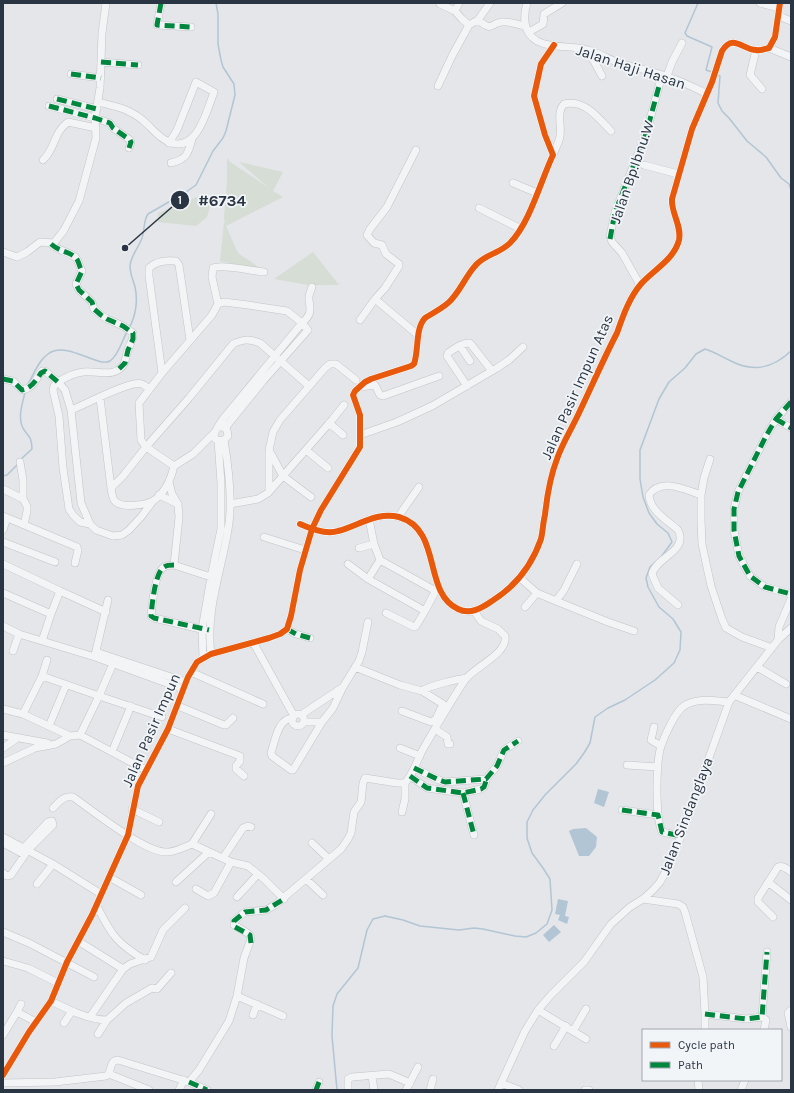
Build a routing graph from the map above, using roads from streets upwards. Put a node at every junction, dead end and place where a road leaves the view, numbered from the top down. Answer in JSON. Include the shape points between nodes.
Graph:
{"nodes":[{"id":1,"x":106,"y":3,"type":"edge"},
{"id":2,"x":161,"y":3,"type":"edge"},
{"id":3,"x":459,"y":3,"type":"edge"},
{"id":4,"x":490,"y":3,"type":"edge"},
{"id":5,"x":527,"y":3,"type":"edge"},
{"id":6,"x":562,"y":3,"type":"edge"},
{"id":7,"x":760,"y":3,"type":"edge"},
{"id":8,"x":440,"y":4,"type":"edge"},
{"id":9,"x":779,"y":9,"type":"edge"},
{"id":10,"x":455,"y":11,"type":"junction"},
{"id":11,"x":478,"y":20,"type":"junction"},
{"id":12,"x":791,"y":20,"type":"edge"},
{"id":13,"x":469,"y":25,"type":"junction"},
{"id":14,"x":190,"y":27,"type":"dead end"},
{"id":15,"x":527,"y":29,"type":"junction"},
{"id":16,"x":682,"y":43,"type":"dead end"},
{"id":17,"x":554,"y":45,"type":"junction"},
{"id":18,"x":769,"y":48,"type":"junction"},
{"id":19,"x":588,"y":50,"type":"junction"},
{"id":20,"x":756,"y":50,"type":"junction"},
{"id":21,"x":791,"y":57,"type":"edge"},
{"id":22,"x":102,"y":62,"type":"junction"},
{"id":23,"x":138,"y":65,"type":"dead end"},
{"id":24,"x":72,"y":74,"type":"dead end"},
{"id":25,"x":664,"y":75,"type":"junction"},
{"id":26,"x":602,"y":76,"type":"dead end"},
{"id":27,"x":101,"y":78,"type":"junction"},
{"id":28,"x":438,"y":86,"type":"dead end"},
{"id":29,"x":762,"y":89,"type":"dead end"},
{"id":30,"x":707,"y":94,"type":"junction"},
{"id":31,"x":57,"y":99,"type":"dead end"},
{"id":32,"x":49,"y":106,"type":"dead end"},
{"id":33,"x":98,"y":106,"type":"junction"},
{"id":34,"x":95,"y":118,"type":"junction"},
{"id":35,"x":96,"y":128,"type":"junction"},
{"id":36,"x":611,"y":131,"type":"dead end"},
{"id":37,"x":192,"y":139,"type":"junction"},
{"id":38,"x":169,"y":143,"type":"junction"},
{"id":39,"x":182,"y":144,"type":"junction"},
{"id":40,"x":130,"y":148,"type":"dead end"},
{"id":41,"x":416,"y":150,"type":"dead end"},
{"id":42,"x":188,"y":151,"type":"junction"},
{"id":43,"x":553,"y":155,"type":"junction"},
{"id":44,"x":43,"y":160,"type":"dead end"},
{"id":45,"x":171,"y":163,"type":"dead end"},
{"id":46,"x":644,"y":165,"type":"dead end"},
{"id":47,"x":678,"y":174,"type":"junction"},
{"id":48,"x":513,"y":183,"type":"dead end"},
{"id":49,"x":537,"y":193,"type":"junction"},
{"id":50,"x":479,"y":208,"type":"dead end"},
{"id":51,"x":521,"y":229,"type":"junction"},
{"id":52,"x":51,"y":244,"type":"junction"},
{"id":53,"x":3,"y":252,"type":"edge"},
{"id":54,"x":264,"y":272,"type":"dead end"},
{"id":55,"x":640,"y":284,"type":"junction"},
{"id":56,"x":312,"y":287,"type":"dead end"},
{"id":57,"x":375,"y":299,"type":"junction"},
{"id":58,"x":218,"y":304,"type":"junction"},
{"id":59,"x":360,"y":320,"type":"dead end"},
{"id":60,"x":302,"y":323,"type":"junction"},
{"id":61,"x":419,"y":336,"type":"junction"},
{"id":62,"x":190,"y":340,"type":"junction"},
{"id":63,"x":460,"y":346,"type":"junction"},
{"id":64,"x":523,"y":347,"type":"dead end"},
{"id":65,"x":278,"y":358,"type":"junction"},
{"id":66,"x":470,"y":361,"type":"dead end"},
{"id":67,"x":492,"y":371,"type":"junction"},
{"id":68,"x":162,"y":373,"type":"junction"},
{"id":69,"x":439,"y":376,"type":"dead end"},
{"id":70,"x":3,"y":378,"type":"edge"},
{"id":71,"x":356,"y":380,"type":"dead end"},
{"id":72,"x":58,"y":382,"type":"junction"},
{"id":73,"x":309,"y":386,"type":"junction"},
{"id":74,"x":467,"y":386,"type":"junction"},
{"id":75,"x":357,"y":388,"type":"junction"},
{"id":76,"x":149,"y":390,"type":"junction"},
{"id":77,"x":100,"y":398,"type":"junction"},
{"id":78,"x":791,"y":402,"type":"edge"},
{"id":79,"x":344,"y":404,"type":"dead end"},
{"id":80,"x":71,"y":410,"type":"junction"},
{"id":81,"x":776,"y":419,"type":"junction"},
{"id":82,"x":329,"y":423,"type":"junction"},
{"id":83,"x":791,"y":428,"type":"edge"},
{"id":84,"x":219,"y":430,"type":"junction"},
{"id":85,"x":360,"y":434,"type":"junction"},
{"id":86,"x":343,"y":435,"type":"dead end"},
{"id":87,"x":221,"y":440,"type":"junction"},
{"id":88,"x":146,"y":447,"type":"junction"},
{"id":89,"x":269,"y":450,"type":"junction"},
{"id":90,"x":306,"y":450,"type":"junction"},
{"id":91,"x":710,"y":459,"type":"dead end"},
{"id":92,"x":20,"y":462,"type":"dead end"},
{"id":93,"x":174,"y":466,"type":"junction"},
{"id":94,"x":328,"y":468,"type":"dead end"},
{"id":95,"x":283,"y":476,"type":"junction"},
{"id":96,"x":169,"y":482,"type":"junction"},
{"id":97,"x":419,"y":487,"type":"dead end"},
{"id":98,"x":111,"y":488,"type":"junction"},
{"id":99,"x":3,"y":489,"type":"edge"},
{"id":100,"x":269,"y":491,"type":"junction"},
{"id":101,"x":159,"y":495,"type":"junction"},
{"id":102,"x":701,"y":495,"type":"junction"},
{"id":103,"x":311,"y":498,"type":"dead end"},
{"id":104,"x":23,"y":499,"type":"junction"},
{"id":105,"x":153,"y":501,"type":"junction"},
{"id":106,"x":178,"y":504,"type":"junction"},
{"id":107,"x":230,"y":504,"type":"junction"},
{"id":108,"x":5,"y":517,"type":"edge"},
{"id":109,"x":398,"y":517,"type":"junction"},
{"id":110,"x":369,"y":519,"type":"junction"},
{"id":111,"x":90,"y":524,"type":"junction"},
{"id":112,"x":300,"y":524,"type":"dead end"},
{"id":113,"x":24,"y":525,"type":"junction"},
{"id":114,"x":312,"y":529,"type":"junction"},
{"id":115,"x":3,"y":530,"type":"edge"},
{"id":116,"x":264,"y":537,"type":"dead end"},
{"id":117,"x":3,"y":542,"type":"edge"},
{"id":118,"x":374,"y":544,"type":"junction"},
{"id":119,"x":359,"y":548,"type":"dead end"},
{"id":120,"x":305,"y":550,"type":"junction"},
{"id":121,"x":380,"y":560,"type":"junction"},
{"id":122,"x":55,"y":562,"type":"dead end"},
{"id":123,"x":75,"y":563,"type":"dead end"},
{"id":124,"x":3,"y":564,"type":"edge"},
{"id":125,"x":348,"y":564,"type":"dead end"},
{"id":126,"x":577,"y":564,"type":"dead end"},
{"id":127,"x":174,"y":565,"type":"junction"},
{"id":128,"x":214,"y":578,"type":"junction"},
{"id":129,"x":520,"y":578,"type":"junction"},
{"id":130,"x":368,"y":579,"type":"junction"},
{"id":131,"x":60,"y":591,"type":"junction"},
{"id":132,"x":3,"y":593,"type":"edge"},
{"id":133,"x":537,"y":593,"type":"junction"},
{"id":134,"x":791,"y":594,"type":"edge"},
{"id":135,"x":791,"y":598,"type":"edge"},
{"id":136,"x":108,"y":600,"type":"dead end"},
{"id":137,"x":556,"y":601,"type":"junction"},
{"id":138,"x":678,"y":606,"type":"dead end"},
{"id":139,"x":525,"y":607,"type":"dead end"},
{"id":140,"x":425,"y":611,"type":"junction"},
{"id":141,"x":474,"y":611,"type":"junction"},
{"id":142,"x":106,"y":612,"type":"junction"},
{"id":143,"x":386,"y":613,"type":"dead end"},
{"id":144,"x":51,"y":614,"type":"junction"},
{"id":145,"x":368,"y":622,"type":"dead end"},
{"id":146,"x":3,"y":626,"type":"edge"},
{"id":147,"x":791,"y":628,"type":"edge"},
{"id":148,"x":287,"y":629,"type":"junction"},
{"id":149,"x":205,"y":630,"type":"junction"},
{"id":150,"x":634,"y":631,"type":"dead end"},
{"id":151,"x":19,"y":634,"type":"junction"},
{"id":152,"x":310,"y":638,"type":"dead end"},
{"id":153,"x":778,"y":640,"type":"junction"},
{"id":154,"x":42,"y":641,"type":"junction"},
{"id":155,"x":253,"y":642,"type":"junction"},
{"id":156,"x":772,"y":648,"type":"junction"},
{"id":157,"x":13,"y":651,"type":"dead end"},
{"id":158,"x":211,"y":654,"type":"junction"},
{"id":159,"x":95,"y":655,"type":"junction"},
{"id":160,"x":203,"y":658,"type":"junction"},
{"id":161,"x":47,"y":660,"type":"dead end"},
{"id":162,"x":114,"y":662,"type":"junction"},
{"id":163,"x":355,"y":667,"type":"junction"},
{"id":164,"x":757,"y":667,"type":"junction"},
{"id":165,"x":191,"y":672,"type":"junction"},
{"id":166,"x":42,"y":676,"type":"junction"},
{"id":167,"x":466,"y":678,"type":"junction"},
{"id":168,"x":786,"y":684,"type":"dead end"},
{"id":169,"x":66,"y":685,"type":"junction"},
{"id":170,"x":185,"y":685,"type":"junction"},
{"id":171,"x":343,"y":687,"type":"junction"},
{"id":172,"x":422,"y":691,"type":"junction"},
{"id":173,"x":734,"y":695,"type":"junction"},
{"id":174,"x":99,"y":696,"type":"junction"},
{"id":175,"x":729,"y":702,"type":"junction"},
{"id":176,"x":263,"y":704,"type":"dead end"},
{"id":177,"x":131,"y":706,"type":"junction"},
{"id":178,"x":178,"y":706,"type":"junction"},
{"id":179,"x":3,"y":709,"type":"edge"},
{"id":180,"x":402,"y":711,"type":"dead end"},
{"id":181,"x":23,"y":714,"type":"junction"},
{"id":182,"x":162,"y":717,"type":"dead end"},
{"id":183,"x":233,"y":718,"type":"dead end"},
{"id":184,"x":298,"y":718,"type":"junction"},
{"id":185,"x":791,"y":719,"type":"edge"},
{"id":186,"x":322,"y":722,"type":"junction"},
{"id":187,"x":49,"y":726,"type":"junction"},
{"id":188,"x":654,"y":727,"type":"dead end"},
{"id":189,"x":168,"y":729,"type":"junction"},
{"id":190,"x":435,"y":729,"type":"junction"},
{"id":191,"x":3,"y":735,"type":"edge"},
{"id":192,"x":80,"y":735,"type":"junction"},
{"id":193,"x":70,"y":736,"type":"junction"},
{"id":194,"x":16,"y":739,"type":"junction"},
{"id":195,"x":518,"y":741,"type":"dead end"},
{"id":196,"x":56,"y":744,"type":"junction"},
{"id":197,"x":450,"y":744,"type":"dead end"},
{"id":198,"x":661,"y":746,"type":"junction"},
{"id":199,"x":114,"y":747,"type":"dead end"},
{"id":200,"x":3,"y":748,"type":"edge"},
{"id":201,"x":400,"y":748,"type":"dead end"},
{"id":202,"x":420,"y":756,"type":"junction"},
{"id":203,"x":3,"y":763,"type":"edge"},
{"id":204,"x":627,"y":765,"type":"dead end"},
{"id":205,"x":658,"y":767,"type":"junction"},
{"id":206,"x":414,"y":768,"type":"junction"},
{"id":207,"x":146,"y":770,"type":"junction"},
{"id":208,"x":244,"y":776,"type":"dead end"},
{"id":209,"x":410,"y":776,"type":"junction"},
{"id":210,"x":487,"y":778,"type":"junction"},
{"id":211,"x":405,"y":783,"type":"junction"},
{"id":212,"x":464,"y":793,"type":"junction"},
{"id":213,"x":53,"y":808,"type":"dead end"},
{"id":214,"x":132,"y":809,"type":"junction"},
{"id":215,"x":622,"y":810,"type":"dead end"},
{"id":216,"x":402,"y":812,"type":"dead end"},
{"id":217,"x":211,"y":814,"type":"dead end"},
{"id":218,"x":658,"y":814,"type":"junction"},
{"id":219,"x":159,"y":822,"type":"dead end"},
{"id":220,"x":251,"y":827,"type":"dead end"},
{"id":221,"x":128,"y":835,"type":"junction"},
{"id":222,"x":474,"y":835,"type":"dead end"},
{"id":223,"x":681,"y":836,"type":"junction"},
{"id":224,"x":3,"y":837,"type":"edge"},
{"id":225,"x":3,"y":843,"type":"edge"},
{"id":226,"x":312,"y":843,"type":"dead end"},
{"id":227,"x":192,"y":844,"type":"junction"},
{"id":228,"x":24,"y":851,"type":"junction"},
{"id":229,"x":209,"y":852,"type":"junction"},
{"id":230,"x":223,"y":858,"type":"junction"},
{"id":231,"x":329,"y":859,"type":"junction"},
{"id":232,"x":231,"y":862,"type":"junction"},
{"id":233,"x":53,"y":864,"type":"junction"},
{"id":234,"x":791,"y":872,"type":"edge"},
{"id":235,"x":3,"y":873,"type":"edge"},
{"id":236,"x":258,"y":874,"type":"junction"},
{"id":237,"x":109,"y":877,"type":"junction"},
{"id":238,"x":306,"y":879,"type":"junction"},
{"id":239,"x":176,"y":882,"type":"dead end"},
{"id":240,"x":768,"y":882,"type":"junction"},
{"id":241,"x":37,"y":884,"type":"dead end"},
{"id":242,"x":196,"y":890,"type":"dead end"},
{"id":243,"x":101,"y":894,"type":"junction"},
{"id":244,"x":141,"y":895,"type":"dead end"},
{"id":245,"x":324,"y":895,"type":"dead end"},
{"id":246,"x":237,"y":897,"type":"dead end"},
{"id":247,"x":284,"y":899,"type":"junction"},
{"id":248,"x":643,"y":899,"type":"junction"},
{"id":249,"x":791,"y":900,"type":"edge"},
{"id":250,"x":96,"y":907,"type":"junction"},
{"id":251,"x":185,"y":908,"type":"dead end"},
{"id":252,"x":774,"y":917,"type":"dead end"},
{"id":253,"x":3,"y":932,"type":"edge"},
{"id":254,"x":78,"y":941,"type":"junction"},
{"id":255,"x":767,"y":952,"type":"dead end"},
{"id":256,"x":145,"y":960,"type":"junction"},
{"id":257,"x":3,"y":961,"type":"edge"},
{"id":258,"x":67,"y":962,"type":"junction"},
{"id":259,"x":123,"y":969,"type":"junction"},
{"id":260,"x":171,"y":973,"type":"dead end"},
{"id":261,"x":94,"y":977,"type":"dead end"},
{"id":262,"x":58,"y":983,"type":"junction"},
{"id":263,"x":237,"y":996,"type":"junction"},
{"id":264,"x":52,"y":1001,"type":"junction"},
{"id":265,"x":21,"y":1004,"type":"dead end"},
{"id":266,"x":257,"y":1004,"type":"junction"},
{"id":267,"x":586,"y":1009,"type":"dead end"},
{"id":268,"x":538,"y":1010,"type":"junction"},
{"id":269,"x":791,"y":1010,"type":"edge"},
{"id":270,"x":72,"y":1011,"type":"junction"},
{"id":271,"x":17,"y":1012,"type":"junction"},
{"id":272,"x":705,"y":1014,"type":"junction"},
{"id":273,"x":253,"y":1015,"type":"dead end"},
{"id":274,"x":284,"y":1016,"type":"dead end"},
{"id":275,"x":90,"y":1017,"type":"junction"},
{"id":276,"x":762,"y":1017,"type":"junction"},
{"id":277,"x":107,"y":1020,"type":"junction"},
{"id":278,"x":36,"y":1022,"type":"junction"},
{"id":279,"x":64,"y":1023,"type":"dead end"},
{"id":280,"x":566,"y":1026,"type":"junction"},
{"id":281,"x":791,"y":1026,"type":"edge"},
{"id":282,"x":705,"y":1029,"type":"edge"},
{"id":283,"x":764,"y":1029,"type":"edge"},
{"id":284,"x":573,"y":1031,"type":"junction"},
{"id":285,"x":98,"y":1034,"type":"dead end"},
{"id":286,"x":3,"y":1035,"type":"edge"},
{"id":287,"x":586,"y":1039,"type":"dead end"},
{"id":288,"x":554,"y":1046,"type":"dead end"},
{"id":289,"x":6,"y":1062,"type":"edge"},
{"id":290,"x":418,"y":1067,"type":"dead end"},
{"id":291,"x":109,"y":1074,"type":"junction"},
{"id":292,"x":3,"y":1075,"type":"edge"},
{"id":293,"x":372,"y":1076,"type":"junction"},
{"id":294,"x":434,"y":1079,"type":"dead end"},
{"id":295,"x":187,"y":1081,"type":"junction"},
{"id":296,"x":320,"y":1082,"type":"dead end"},
{"id":297,"x":3,"y":1083,"type":"edge"},
{"id":298,"x":410,"y":1083,"type":"junction"},
{"id":299,"x":501,"y":1083,"type":"junction"},
{"id":300,"x":149,"y":1090,"type":"edge"},
{"id":301,"x":179,"y":1090,"type":"edge"},
{"id":302,"x":207,"y":1090,"type":"edge"},
{"id":303,"x":316,"y":1090,"type":"edge"},
{"id":304,"x":348,"y":1090,"type":"edge"},
{"id":305,"x":374,"y":1090,"type":"edge"},
{"id":306,"x":406,"y":1090,"type":"edge"},
{"id":307,"x":430,"y":1090,"type":"edge"},
{"id":308,"x":498,"y":1090,"type":"edge"},
{"id":309,"x":519,"y":1090,"type":"edge"},
{"id":310,"x":585,"y":1090,"type":"edge"},
{"id":311,"x":589,"y":1090,"type":"edge"}],
"edges":[{"from":1,"to":22,"type":"street"},
{"from":2,"to":14,"type":"street","via":[[157,25]]},
{"from":3,"to":10,"type":"street"},
{"from":4,"to":11,"type":"street"},
{"from":5,"to":15,"type":"street","via":[[524,16]]},
{"from":6,"to":15,"type":"street","via":[[544,14],[543,24]]},
{"from":7,"to":9,"type":"street"},
{"from":8,"to":10,"type":"street"},
{"from":9,"to":12,"type":"street"},
{"from":9,"to":18,"type":"street","via":[[775,37]]},
{"from":10,"to":13,"type":"street"},
{"from":11,"to":13,"type":"street"},
{"from":11,"to":15,"type":"street","via":[[489,26],[501,22]]},
{"from":13,"to":28,"type":"street"},
{"from":15,"to":17,"type":"street","name":"Jalan Haji Hasan","via":[[537,41]]},
{"from":16,"to":25,"type":"street","name":"Jalan Bp.Ibnu.W"},
{"from":17,"to":19,"type":"street","name":"Jalan Haji Hasan"},
{"from":17,"to":43,"type":"street","via":[[541,64],[534,96]]},
{"from":18,"to":20,"type":"street","name":"Jalan Pasir Impun Atas"},
{"from":18,"to":21,"type":"street"},
{"from":19,"to":25,"type":"street","name":"Jalan Haji Hasan","via":[[618,62]]},
{"from":19,"to":26,"type":"street"},
{"from":20,"to":29,"type":"street","via":[[750,75]]},
{"from":20,"to":30,"type":"street","name":"Jalan Pasir Impun Atas","via":[[739,44],[728,44],[724,47]]},
{"from":22,"to":23,"type":"street"},
{"from":22,"to":27,"type":"street"},
{"from":24,"to":27,"type":"street"},
{"from":25,"to":30,"type":"street","name":"Jalan Haji Hasan"},
{"from":25,"to":55,"type":"street","name":"Jalan Bp.Ibnu.W","via":[[646,134],[615,212],[610,236]]},
{"from":27,"to":33,"type":"street"},
{"from":30,"to":47,"type":"street","name":"Jalan Pasir Impun Atas","via":[[692,129]]},
{"from":31,"to":33,"type":"street"},
{"from":32,"to":34,"type":"street"},
{"from":33,"to":34,"type":"street"},
{"from":33,"to":38,"type":"street","via":[[126,110]]},
{"from":34,"to":35,"type":"street"},
{"from":34,"to":40,"type":"street","via":[[110,123],[130,140]]},
{"from":35,"to":44,"type":"street","via":[[68,122],[57,132],[50,154]]},
{"from":35,"to":52,"type":"street","via":[[96,138],[79,201],[58,240]]},
{"from":36,"to":43,"type":"street","via":[[589,108],[574,103],[564,104],[559,117],[560,138]]},
{"from":37,"to":38,"type":"street","via":[[203,122],[214,92],[196,82],[177,130]]},
{"from":37,"to":39,"type":"street"},
{"from":37,"to":42,"type":"street"},
{"from":38,"to":39,"type":"street"},
{"from":39,"to":42,"type":"street"},
{"from":41,"to":57,"type":"street","via":[[387,206],[367,233],[374,243],[382,245],[386,254],[399,264],[385,288]]},
{"from":42,"to":45,"type":"street","via":[[186,156]]},
{"from":43,"to":49,"type":"street"},
{"from":46,"to":47,"type":"street"},
{"from":47,"to":55,"type":"street","name":"Jalan Pasir Impun Atas","via":[[671,206],[679,231],[678,243],[673,253]]},
{"from":48,"to":49,"type":"street"},
{"from":49,"to":51,"type":"street"},
{"from":50,"to":51,"type":"street"},
{"from":51,"to":61,"type":"street","via":[[503,249],[482,259],[449,302],[422,321]]},
{"from":52,"to":53,"type":"street","via":[[40,242],[17,257]]},
{"from":52,"to":72,"type":"street","via":[[77,258],[82,271],[76,284],[92,302],[94,309],[107,319],[130,330],[134,335],[120,368],[108,374],[84,372]]},
{"from":54,"to":58,"type":"street","via":[[213,268],[212,277]]},
{"from":55,"to":129,"type":"street","name":"Jalan Pasir Impun Atas","via":[[557,459],[549,485],[541,538],[532,562]]},
{"from":56,"to":60,"type":"street","via":[[309,297],[310,310]]},
{"from":57,"to":59,"type":"street"},
{"from":57,"to":61,"type":"street"},
{"from":58,"to":60,"type":"street","via":[[224,302],[275,308],[287,311]]},
{"from":58,"to":62,"type":"street","via":[[212,315]]},
{"from":60,"to":65,"type":"street"},
{"from":61,"to":75,"type":"street","via":[[413,365],[371,378]]},
{"from":62,"to":68,"type":"street"},
{"from":62,"to":68,"type":"street","via":[[179,265],[176,261],[169,260],[152,265],[149,268],[149,276]]},
{"from":63,"to":66,"type":"street"},
{"from":63,"to":67,"type":"street","via":[[470,343]]},
{"from":63,"to":74,"type":"street","via":[[447,356]]},
{"from":64,"to":67,"type":"street"},
{"from":65,"to":73,"type":"street"},
{"from":65,"to":84,"type":"street","via":[[223,418]]},
{"from":65,"to":88,"type":"street","via":[[260,343],[252,340],[242,340],[233,344]]},
{"from":67,"to":74,"type":"street"},
{"from":68,"to":76,"type":"street"},
{"from":69,"to":75,"type":"street","via":[[383,396],[375,385]]},
{"from":70,"to":72,"type":"street","via":[[25,389],[35,383],[42,371],[45,371]]},
{"from":71,"to":73,"type":"street","via":[[332,363]]},
{"from":72,"to":80,"type":"street","via":[[65,390]]},
{"from":72,"to":111,"type":"street","via":[[53,390],[59,416],[69,509],[80,522]]},
{"from":73,"to":89,"type":"street","via":[[280,420],[273,432]]},
{"from":74,"to":85,"type":"street","via":[[417,414]]},
{"from":75,"to":85,"type":"street","via":[[353,395],[359,411]]},
{"from":76,"to":77,"type":"street","via":[[141,383],[121,388]]},
{"from":76,"to":88,"type":"street","via":[[138,407],[141,440]]},
{"from":77,"to":80,"type":"street"},
{"from":77,"to":98,"type":"street"},
{"from":78,"to":81,"type":"street"},
{"from":79,"to":82,"type":"street"},
{"from":80,"to":111,"type":"street","via":[[81,503]]},
{"from":81,"to":83,"type":"street"},
{"from":81,"to":134,"type":"street","via":[[738,492],[734,503],[734,529],[739,556],[750,576],[765,587]]},
{"from":82,"to":86,"type":"street"},
{"from":82,"to":90,"type":"street"},
{"from":84,"to":87,"type":"street","via":[[214,436]]},
{"from":84,"to":87,"type":"street","via":[[228,433],[228,436]]},
{"from":84,"to":93,"type":"street","via":[[193,454]]},
{"from":85,"to":114,"type":"street","via":[[358,452],[320,510]]},
{"from":87,"to":107,"type":"street","via":[[227,460]]},
{"from":87,"to":128,"type":"street","via":[[222,530]]},
{"from":88,"to":93,"type":"street"},
{"from":88,"to":98,"type":"street"},
{"from":89,"to":95,"type":"street"},
{"from":89,"to":100,"type":"street"},
{"from":90,"to":94,"type":"street"},
{"from":90,"to":95,"type":"street"},
{"from":91,"to":102,"type":"street"},
{"from":92,"to":104,"type":"street","via":[[24,480]]},
{"from":93,"to":96,"type":"street"},
{"from":95,"to":100,"type":"street"},
{"from":95,"to":103,"type":"street"},
{"from":96,"to":101,"type":"street"},
{"from":96,"to":106,"type":"street"},
{"from":97,"to":109,"type":"street"},
{"from":98,"to":105,"type":"street","via":[[116,503],[138,505]]},
{"from":99,"to":104,"type":"street"},
{"from":100,"to":107,"type":"street","via":[[258,499]]},
{"from":101,"to":105,"type":"street"},
{"from":101,"to":106,"type":"street"},
{"from":102,"to":138,"type":"street","via":[[668,486],[658,487],[649,495],[656,511],[678,530],[681,538],[673,552],[656,565],[652,574],[658,588]]},
{"from":102,"to":156,"type":"street","via":[[702,544],[708,576],[724,625],[742,637]]},
{"from":104,"to":113,"type":"street","via":[[27,506]]},
{"from":105,"to":111,"type":"street","via":[[122,535],[112,536],[96,530]]},
{"from":106,"to":127,"type":"street"},
{"from":107,"to":128,"type":"street","via":[[225,547]]},
{"from":108,"to":113,"type":"street"},
{"from":108,"to":115,"type":"street"},
{"from":109,"to":110,"type":"street","via":[[380,516]]},
{"from":109,"to":141,"type":"street","via":[[414,526],[422,535],[445,598],[459,609]]},
{"from":110,"to":114,"type":"street","via":[[337,532]]},
{"from":110,"to":118,"type":"street"},
{"from":112,"to":114,"type":"street"},
{"from":113,"to":123,"type":"street","via":[[77,547]]},
{"from":114,"to":120,"type":"street"},
{"from":116,"to":120,"type":"street"},
{"from":117,"to":122,"type":"street"},
{"from":118,"to":119,"type":"street"},
{"from":118,"to":121,"type":"street"},
{"from":120,"to":148,"type":"street"},
{"from":121,"to":130,"type":"street"},
{"from":121,"to":140,"type":"street","via":[[434,590]]},
{"from":124,"to":131,"type":"street"},
{"from":125,"to":130,"type":"street"},
{"from":126,"to":137,"type":"street"},
{"from":127,"to":128,"type":"street"},
{"from":127,"to":149,"type":"street","via":[[165,566],[159,572],[151,616]]},
{"from":128,"to":149,"type":"street"},
{"from":129,"to":133,"type":"street"},
{"from":129,"to":141,"type":"street","name":"Jalan Pasir Impun Atas","via":[[499,597]]},
{"from":130,"to":140,"type":"street"},
{"from":131,"to":142,"type":"street"},
{"from":131,"to":144,"type":"street"},
{"from":132,"to":144,"type":"street"},
{"from":133,"to":137,"type":"street"},
{"from":133,"to":139,"type":"street"},
{"from":135,"to":153,"type":"street","via":[[779,627]]},
{"from":136,"to":142,"type":"street"},
{"from":137,"to":150,"type":"street"},
{"from":140,"to":143,"type":"street","via":[[414,627]]},
{"from":141,"to":167,"type":"street","via":[[481,621],[498,629],[506,641],[499,651]]},
{"from":142,"to":159,"type":"street"},
{"from":144,"to":154,"type":"street"},
{"from":145,"to":163,"type":"street","via":[[362,652]]},
{"from":146,"to":151,"type":"street"},
{"from":147,"to":153,"type":"street","name":"Jalan Sindanglaya"},
{"from":148,"to":152,"type":"street"},
{"from":148,"to":155,"type":"street","name":"Jalan Pasir Impun","via":[[280,634]]},
{"from":149,"to":158,"type":"street"},
{"from":149,"to":160,"type":"street"},
{"from":151,"to":154,"type":"street"},
{"from":151,"to":157,"type":"street"},
{"from":153,"to":156,"type":"street","name":"Jalan Sindanglaya"},
{"from":154,"to":159,"type":"street"},
{"from":155,"to":158,"type":"street","name":"Jalan Pasir Impun"},
{"from":155,"to":184,"type":"street"},
{"from":156,"to":164,"type":"street","name":"Jalan Sindanglaya"},
{"from":158,"to":160,"type":"street","name":"Jalan Pasir Impun"},
{"from":159,"to":162,"type":"street"},
{"from":160,"to":165,"type":"street","name":"Jalan Pasir Impun"},
{"from":161,"to":166,"type":"street"},
{"from":162,"to":170,"type":"street"},
{"from":162,"to":174,"type":"street"},
{"from":163,"to":171,"type":"street"},
{"from":163,"to":172,"type":"street"},
{"from":164,"to":168,"type":"street"},
{"from":164,"to":173,"type":"street","name":"Jalan Sindanglaya"},
{"from":165,"to":170,"type":"street","name":"Jalan Pasir Impun"},
{"from":165,"to":176,"type":"street"},
{"from":166,"to":169,"type":"street"},
{"from":166,"to":181,"type":"street"},
{"from":167,"to":172,"type":"street"},
{"from":167,"to":190,"type":"street"},
{"from":169,"to":174,"type":"street"},
{"from":169,"to":187,"type":"street"},
{"from":170,"to":178,"type":"street","name":"Jalan Pasir Impun"},
{"from":171,"to":184,"type":"street"},
{"from":171,"to":186,"type":"street","via":[[333,708]]},
{"from":172,"to":180,"type":"street","via":[[443,704],[436,719],[429,722]]},
{"from":173,"to":175,"type":"street","name":"Jalan Sindanglaya"},
{"from":173,"to":185,"type":"street"},
{"from":174,"to":177,"type":"street"},
{"from":174,"to":192,"type":"street"},
{"from":175,"to":198,"type":"street","via":[[702,700],[685,705],[679,711]]},
{"from":175,"to":223,"type":"street","name":"Jalan Sindanglaya"},
{"from":177,"to":182,"type":"street"},
{"from":177,"to":199,"type":"street"},
{"from":178,"to":183,"type":"street","via":[[224,725]]},
{"from":178,"to":189,"type":"street","name":"Jalan Pasir Impun"},
{"from":179,"to":181,"type":"street"},
{"from":181,"to":187,"type":"street"},
{"from":184,"to":186,"type":"street"},
{"from":184,"to":186,"type":"street","via":[[288,718],[283,722],[271,752],[272,756],[291,770]]},
{"from":187,"to":193,"type":"street"},
{"from":188,"to":198,"type":"street","via":[[651,740]]},
{"from":189,"to":207,"type":"street","name":"Jalan Pasir Impun"},
{"from":189,"to":208,"type":"street","via":[[240,756],[236,769]]},
{"from":190,"to":197,"type":"street","via":[[447,737]]},
{"from":190,"to":202,"type":"street"},
{"from":191,"to":194,"type":"street"},
{"from":192,"to":193,"type":"street"},
{"from":192,"to":207,"type":"street"},
{"from":193,"to":196,"type":"street"},
{"from":194,"to":196,"type":"street"},
{"from":194,"to":200,"type":"street"},
{"from":195,"to":210,"type":"street","via":[[504,750],[497,766]]},
{"from":196,"to":203,"type":"street","via":[[35,748]]},
{"from":198,"to":205,"type":"street"},
{"from":201,"to":202,"type":"street"},
{"from":202,"to":206,"type":"street"},
{"from":204,"to":205,"type":"street"},
{"from":205,"to":218,"type":"street"},
{"from":206,"to":209,"type":"street"},
{"from":206,"to":210,"type":"street","via":[[445,782]]},
{"from":207,"to":214,"type":"street","name":"Jalan Pasir Impun","via":[[138,786]]},
{"from":209,"to":211,"type":"street"},
{"from":209,"to":212,"type":"street","via":[[427,788]]},
{"from":210,"to":212,"type":"street","via":[[481,789]]},
{"from":211,"to":216,"type":"street"},
{"from":211,"to":231,"type":"street","via":[[365,778],[360,802],[354,812],[351,833],[341,849]]},
{"from":212,"to":222,"type":"street"},
{"from":213,"to":221,"type":"street","via":[[63,798],[73,797]]},
{"from":214,"to":219,"type":"street"},
{"from":214,"to":221,"type":"street","name":"Jalan Pasir Impun"},
{"from":215,"to":218,"type":"street"},
{"from":217,"to":227,"type":"street"},
{"from":218,"to":223,"type":"street","via":[[662,832]]},
{"from":220,"to":230,"type":"street","via":[[243,828]]},
{"from":221,"to":227,"type":"street","via":[[157,851],[167,853]]},
{"from":221,"to":237,"type":"street","name":"Jalan Pasir Impun"},
{"from":223,"to":248,"type":"street","name":"Jalan Sindanglaya","via":[[660,882]]},
{"from":224,"to":228,"type":"street"},
{"from":225,"to":228,"type":"street"},
{"from":226,"to":231,"type":"street"},
{"from":227,"to":229,"type":"street"},
{"from":228,"to":233,"type":"street"},
{"from":228,"to":235,"type":"street","via":[[11,875]]},
{"from":229,"to":230,"type":"street"},
{"from":229,"to":239,"type":"street"},
{"from":230,"to":232,"type":"street"},
{"from":231,"to":238,"type":"street"},
{"from":232,"to":236,"type":"street","via":[[248,866]]},
{"from":232,"to":242,"type":"street","via":[[214,893],[208,896]]},
{"from":233,"to":241,"type":"street"},
{"from":233,"to":243,"type":"street"},
{"from":234,"to":240,"type":"street","via":[[784,867],[778,867]]},
{"from":236,"to":246,"type":"street"},
{"from":236,"to":247,"type":"street"},
{"from":237,"to":243,"type":"street","name":"Jalan Pasir Impun"},
{"from":237,"to":244,"type":"street"},
{"from":238,"to":245,"type":"street"},
{"from":238,"to":247,"type":"street"},
{"from":240,"to":249,"type":"street"},
{"from":240,"to":252,"type":"street","via":[[758,902]]},
{"from":243,"to":250,"type":"street","name":"Jalan Pasir Impun"},
{"from":247,"to":263,"type":"street","via":[[266,910],[245,912],[234,921],[235,927],[246,932],[251,938],[244,958]]},
{"from":248,"to":268,"type":"street","name":"Jalan Sindanglaya","via":[[611,924],[584,962]]},
{"from":248,"to":272,"type":"street","via":[[678,904],[686,912],[703,977]]},
{"from":250,"to":254,"type":"street","name":"Jalan Pasir Impun"},
{"from":250,"to":256,"type":"street","via":[[120,944]]},
{"from":251,"to":256,"type":"street","via":[[163,930],[151,957]]},
{"from":253,"to":258,"type":"street"},
{"from":254,"to":258,"type":"street","name":"Jalan Pasir Impun"},
{"from":254,"to":259,"type":"street"},
{"from":255,"to":276,"type":"street"},
{"from":256,"to":259,"type":"street"},
{"from":257,"to":262,"type":"street","via":[[28,968]]},
{"from":258,"to":261,"type":"street"},
{"from":258,"to":262,"type":"street","name":"Jalan Pasir Impun"},
{"from":259,"to":275,"type":"street"},
{"from":260,"to":277,"type":"street","via":[[156,990],[152,988],[126,1003]]},
{"from":262,"to":264,"type":"street","name":"Jalan Pasir Impun"},
{"from":263,"to":266,"type":"street"},
{"from":263,"to":295,"type":"street","via":[[229,1021],[199,1070]]},
{"from":264,"to":270,"type":"street"},
{"from":264,"to":278,"type":"street","name":"Jalan Pasir Impun"},
{"from":265,"to":271,"type":"street"},
{"from":266,"to":273,"type":"street"},
{"from":266,"to":274,"type":"street"},
{"from":267,"to":284,"type":"street"},
{"from":268,"to":280,"type":"street"},
{"from":268,"to":299,"type":"street","name":"Jalan Sindanglaya","via":[[524,1031]]},
{"from":269,"to":281,"type":"street","via":[[788,1013]]},
{"from":270,"to":275,"type":"street"},
{"from":270,"to":279,"type":"street"},
{"from":271,"to":278,"type":"street"},
{"from":271,"to":286,"type":"street"},
{"from":272,"to":276,"type":"street","via":[[746,1019]]},
{"from":272,"to":282,"type":"street"},
{"from":275,"to":277,"type":"street"},
{"from":276,"to":283,"type":"street","via":[[766,1020]]},
{"from":277,"to":285,"type":"street"},
{"from":278,"to":289,"type":"street","name":"Jalan Pasir Impun"},
{"from":280,"to":284,"type":"street"},
{"from":280,"to":288,"type":"street"},
{"from":284,"to":287,"type":"street"},
{"from":289,"to":292,"type":"street","name":"Jalan Pasir Impun"},
{"from":290,"to":298,"type":"street"},
{"from":291,"to":295,"type":"street","via":[[112,1063],[118,1060]]},
{"from":291,"to":297,"type":"street","via":[[96,1078],[55,1082]]},
{"from":291,"to":300,"type":"street"},
{"from":293,"to":298,"type":"street","via":[[392,1075]]},
{"from":293,"to":304,"type":"street","via":[[349,1078]]},
{"from":293,"to":305,"type":"street"},
{"from":294,"to":307,"type":"street"},
{"from":295,"to":301,"type":"street"},
{"from":295,"to":302,"type":"street"},
{"from":296,"to":303,"type":"street"},
{"from":298,"to":306,"type":"street"},
{"from":299,"to":308,"type":"street","name":"Jalan Sindanglaya"},
{"from":299,"to":309,"type":"street"},
{"from":310,"to":311,"type":"street"}]}
